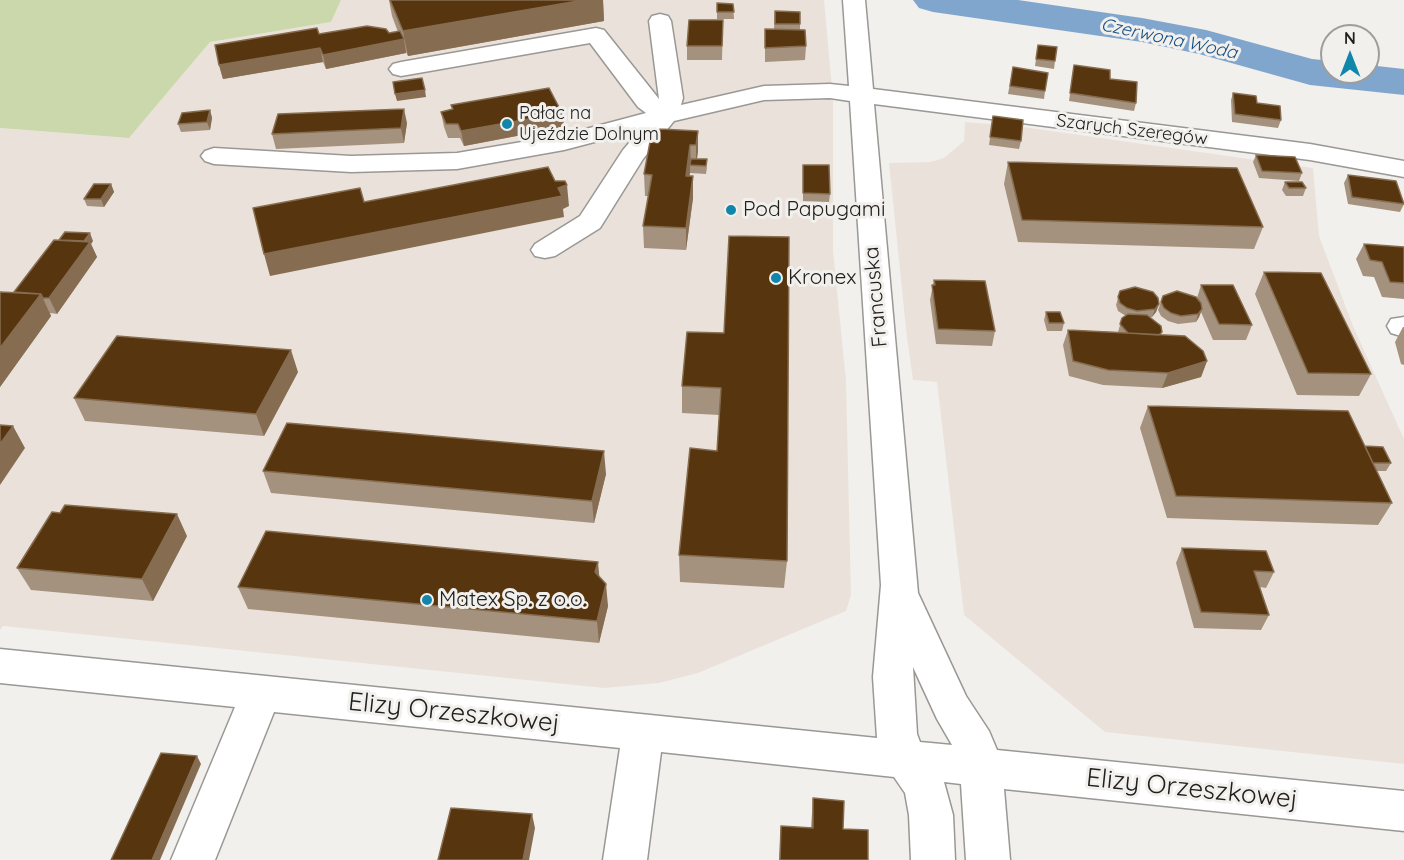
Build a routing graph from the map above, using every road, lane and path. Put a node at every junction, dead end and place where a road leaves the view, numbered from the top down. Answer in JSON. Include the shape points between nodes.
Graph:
{"nodes":[{"id":1,"x":855,"y":12,"type":"edge"},
{"id":2,"x":660,"y":21,"type":"dead end"},
{"id":3,"x":401,"y":69,"type":"dead end"},
{"id":4,"x":860,"y":94,"type":"junction"},
{"id":5,"x":665,"y":116,"type":"junction"},
{"id":6,"x":214,"y":156,"type":"dead end"},
{"id":7,"x":1404,"y":169,"type":"edge"},
{"id":8,"x":545,"y":250,"type":"dead end"},
{"id":9,"x":900,"y":594,"type":"junction"},
{"id":10,"x":1,"y":668,"type":"edge"},
{"id":11,"x":261,"y":693,"type":"junction"},
{"id":12,"x":642,"y":732,"type":"junction"},
{"id":13,"x":906,"y":759,"type":"junction"},
{"id":14,"x":981,"y":767,"type":"junction"},
{"id":15,"x":1404,"y":811,"type":"edge"},
{"id":16,"x":193,"y":860,"type":"edge"},
{"id":17,"x":625,"y":860,"type":"edge"},
{"id":18,"x":933,"y":860,"type":"edge"},
{"id":19,"x":988,"y":860,"type":"edge"}],
"edges":[{"from":1,"to":4,"type":"street","name":"Francuska"},
{"from":2,"to":5,"type":"street","via":[[671,98]]},
{"from":3,"to":5,"type":"street","via":[[597,35],[647,102]]},
{"from":4,"to":5,"type":"street","name":"Szarych Szeregów","via":[[764,93]]},
{"from":4,"to":7,"type":"street","name":"Szarych Szeregów","via":[[1310,152]]},
{"from":4,"to":9,"type":"street","name":"Francuska"},
{"from":5,"to":6,"type":"street","name":"Szarych Szeregów","via":[[564,142],[457,161],[351,164]]},
{"from":5,"to":8,"type":"street","via":[[632,155],[590,222]]},
{"from":9,"to":13,"type":"street","name":"Francuska","via":[[893,677],[896,734]]},
{"from":9,"to":14,"type":"street","name":"Francuska","via":[[951,707],[975,744]]},
{"from":10,"to":11,"type":"street","name":"Elizy Orzeszkowej"},
{"from":11,"to":12,"type":"street","name":"Elizy Orzeszkowej"},
{"from":11,"to":16,"type":"street"},
{"from":12,"to":13,"type":"street","name":"Elizy Orzeszkowej"},
{"from":12,"to":17,"type":"street"},
{"from":13,"to":14,"type":"street","name":"Elizy Orzeszkowej"},
{"from":13,"to":18,"type":"street","via":[[925,787]]},
{"from":14,"to":15,"type":"street","name":"Elizy Orzeszkowej"},
{"from":14,"to":19,"type":"street"}]}
